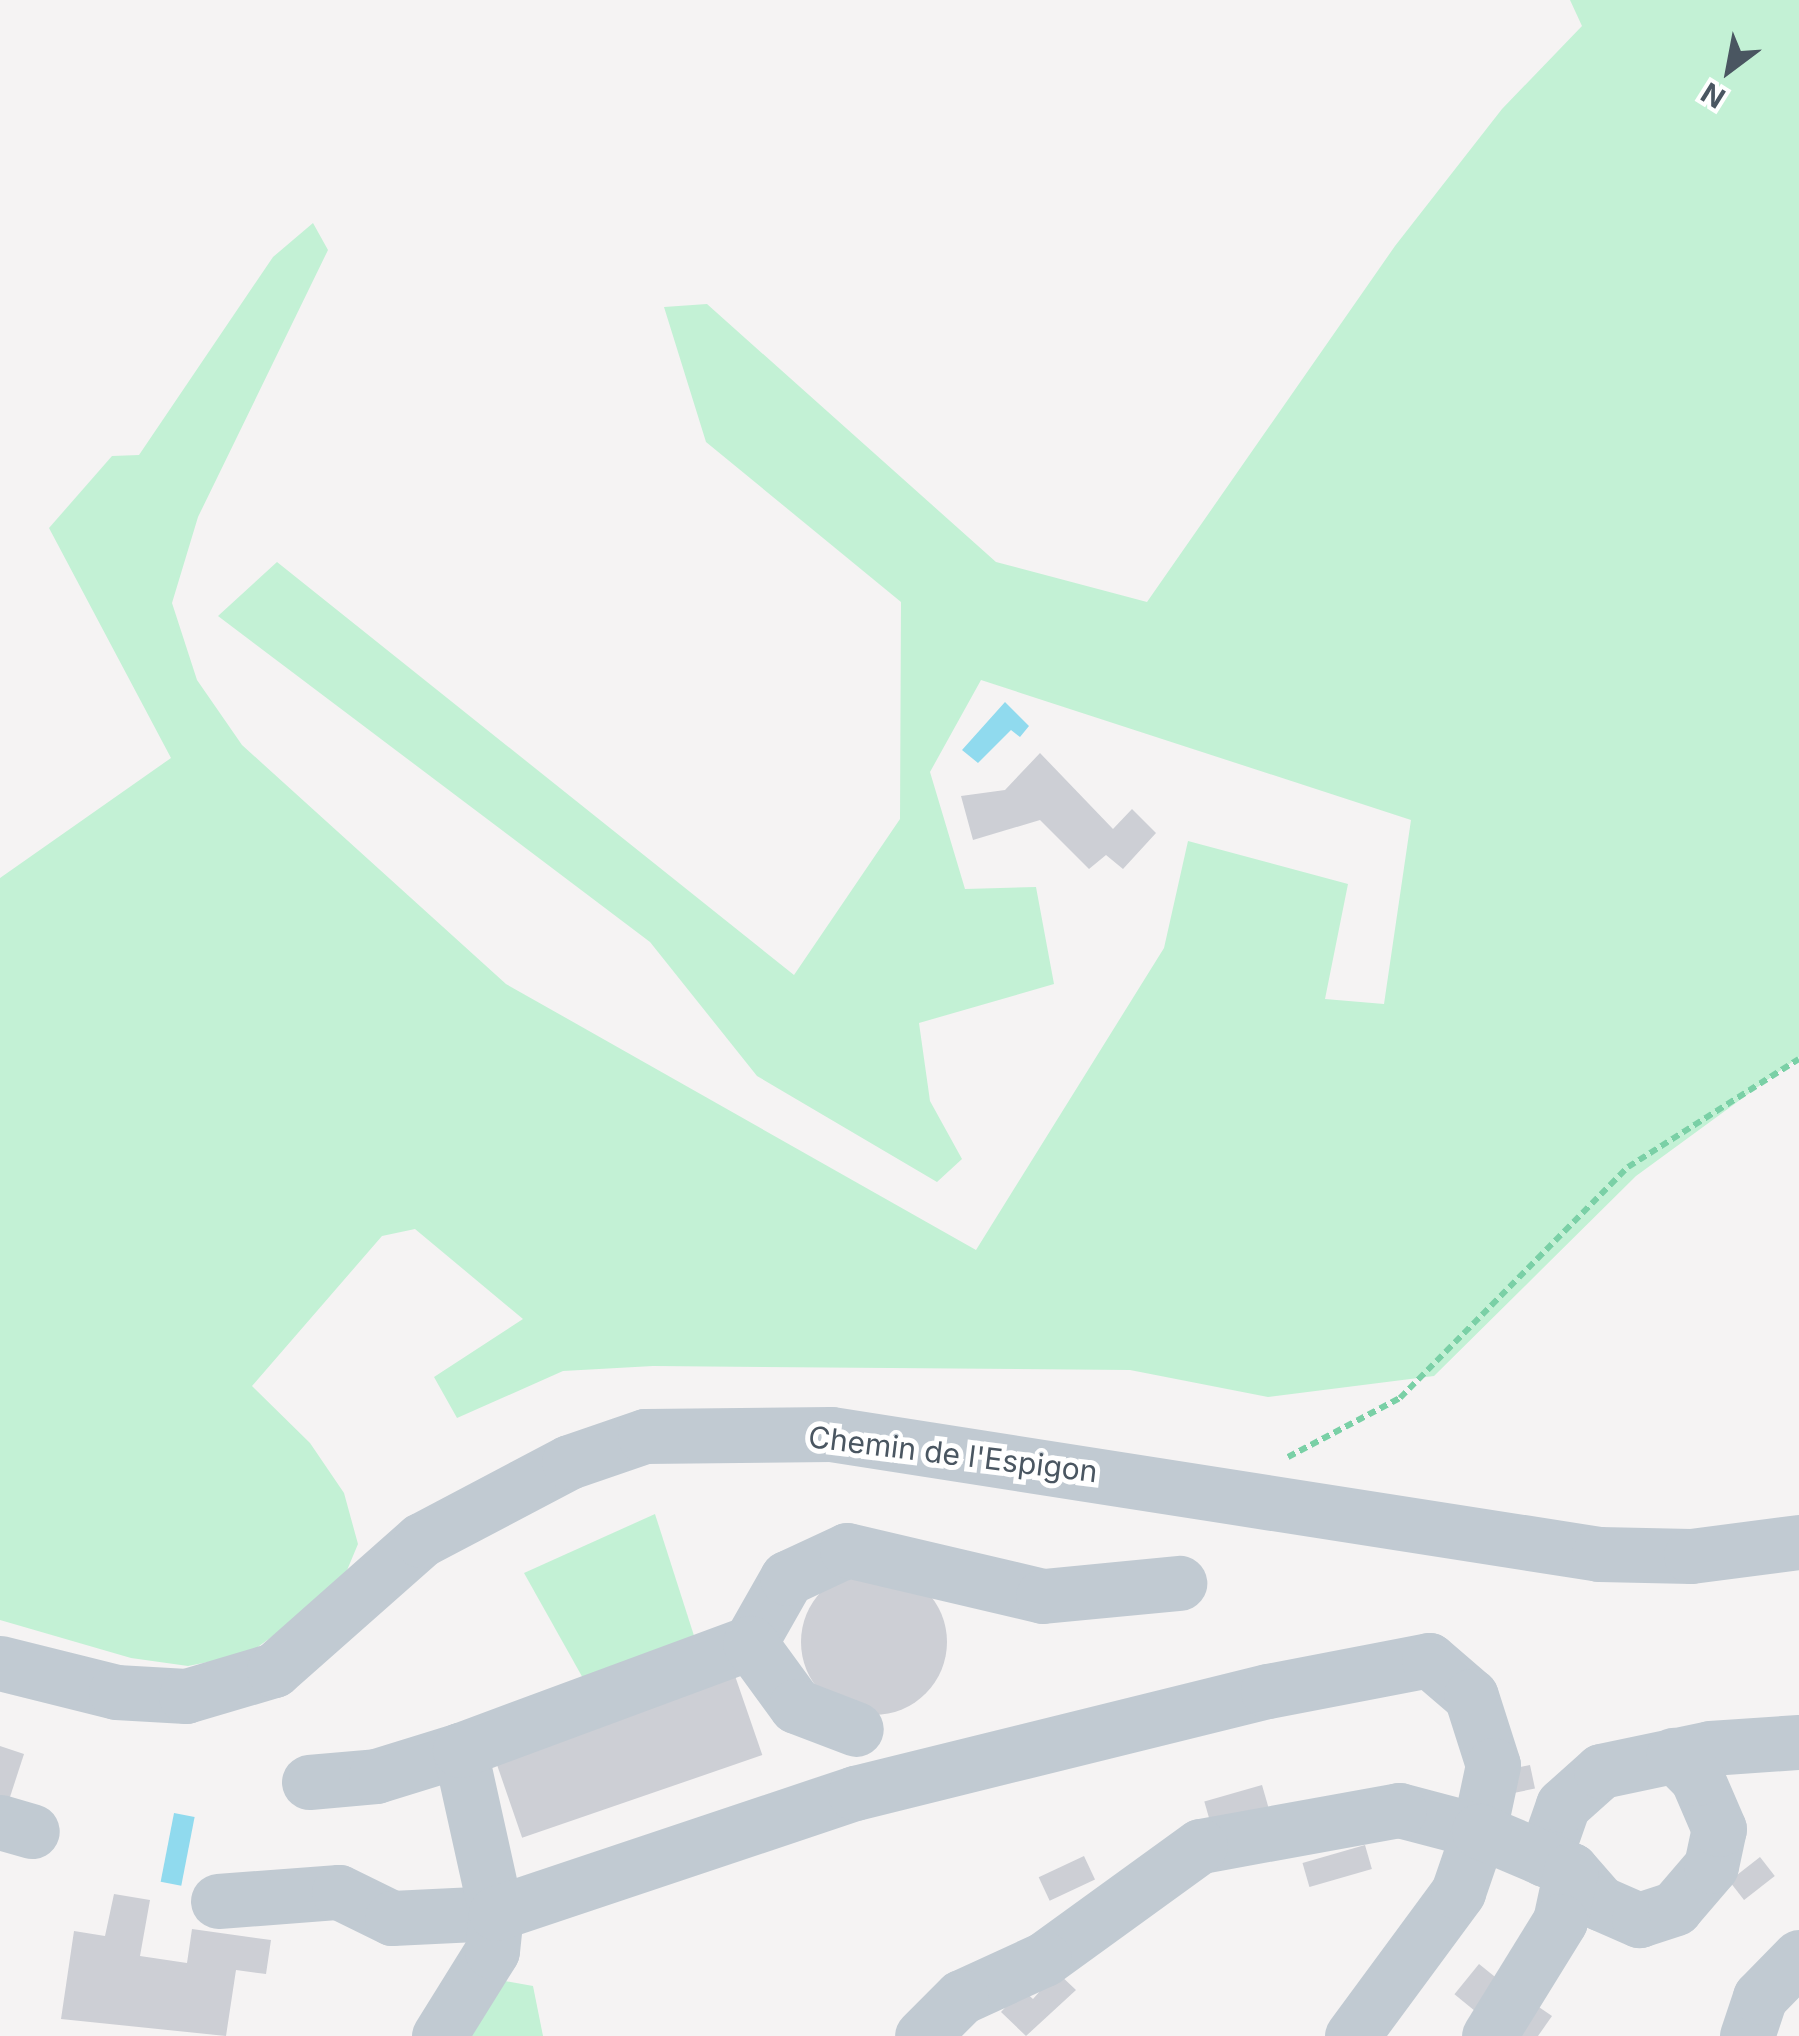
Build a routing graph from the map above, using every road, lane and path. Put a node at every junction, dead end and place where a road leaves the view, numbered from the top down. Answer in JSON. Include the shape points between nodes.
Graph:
{"nodes":[{"id":1,"x":1799,"y":1059,"type":"edge"},
{"id":2,"x":1218,"y":1489,"type":"junction"},
{"id":3,"x":1799,"y":1542,"type":"edge"},
{"id":4,"x":1179,"y":1583,"type":"dead end"},
{"id":5,"x":750,"y":1644,"type":"junction"},
{"id":6,"x":0,"y":1664,"type":"edge"},
{"id":7,"x":856,"y":1729,"type":"dead end"},
{"id":8,"x":1799,"y":1742,"type":"edge"},
{"id":9,"x":460,"y":1750,"type":"junction"},
{"id":10,"x":1674,"y":1755,"type":"junction"},
{"id":11,"x":309,"y":1782,"type":"dead end"},
{"id":12,"x":1479,"y":1831,"type":"junction"},
{"id":13,"x":1557,"y":1864,"type":"junction"},
{"id":14,"x":218,"y":1901,"type":"dead end"},
{"id":15,"x":496,"y":1913,"type":"junction"},
{"id":16,"x":1799,"y":1957,"type":"edge"},
{"id":17,"x":439,"y":2036,"type":"edge"},
{"id":18,"x":922,"y":2036,"type":"edge"},
{"id":19,"x":1352,"y":2036,"type":"edge"},
{"id":20,"x":1490,"y":2036,"type":"edge"},
{"id":21,"x":1747,"y":2036,"type":"edge"}],
"edges":[{"from":1,"to":2,"type":"path","via":[[1628,1167],[1400,1398]]},
{"from":2,"to":3,"type":"street","name":"Chemin de l'Espigon","via":[[1599,1554],[1691,1556]]},
{"from":2,"to":6,"type":"street","name":"Chemin de l'Espigon","via":[[831,1434],[645,1436],[569,1462],[421,1540],[274,1670],[186,1696],[116,1692]]},
{"from":4,"to":5,"type":"street","via":[[1043,1596],[848,1550],[788,1578]]},
{"from":5,"to":7,"type":"street","via":[[796,1706]]},
{"from":5,"to":9,"type":"street"},
{"from":8,"to":10,"type":"street"},
{"from":9,"to":11,"type":"street","via":[[376,1776]]},
{"from":9,"to":15,"type":"street"},
{"from":10,"to":13,"type":"street","via":[[1602,1771],[1564,1805]]},
{"from":10,"to":13,"type":"street","via":[[1697,1778],[1719,1829],[1712,1866],[1675,1908],[1639,1920],[1600,1902]]},
{"from":12,"to":13,"type":"street"},
{"from":12,"to":15,"type":"street","via":[[1494,1764],[1471,1696],[1429,1660],[1268,1690],[855,1793]]},
{"from":12,"to":18,"type":"street","via":[[1399,1810],[1200,1846],[1044,1960],[960,1997]]},
{"from":12,"to":19,"type":"street","via":[[1458,1892]]},
{"from":13,"to":20,"type":"street","via":[[1560,1921]]},
{"from":14,"to":15,"type":"street","via":[[339,1892],[392,1918]]},
{"from":15,"to":17,"type":"street","via":[[492,1951]]},
{"from":16,"to":21,"type":"street","via":[[1760,1997]]}]}
